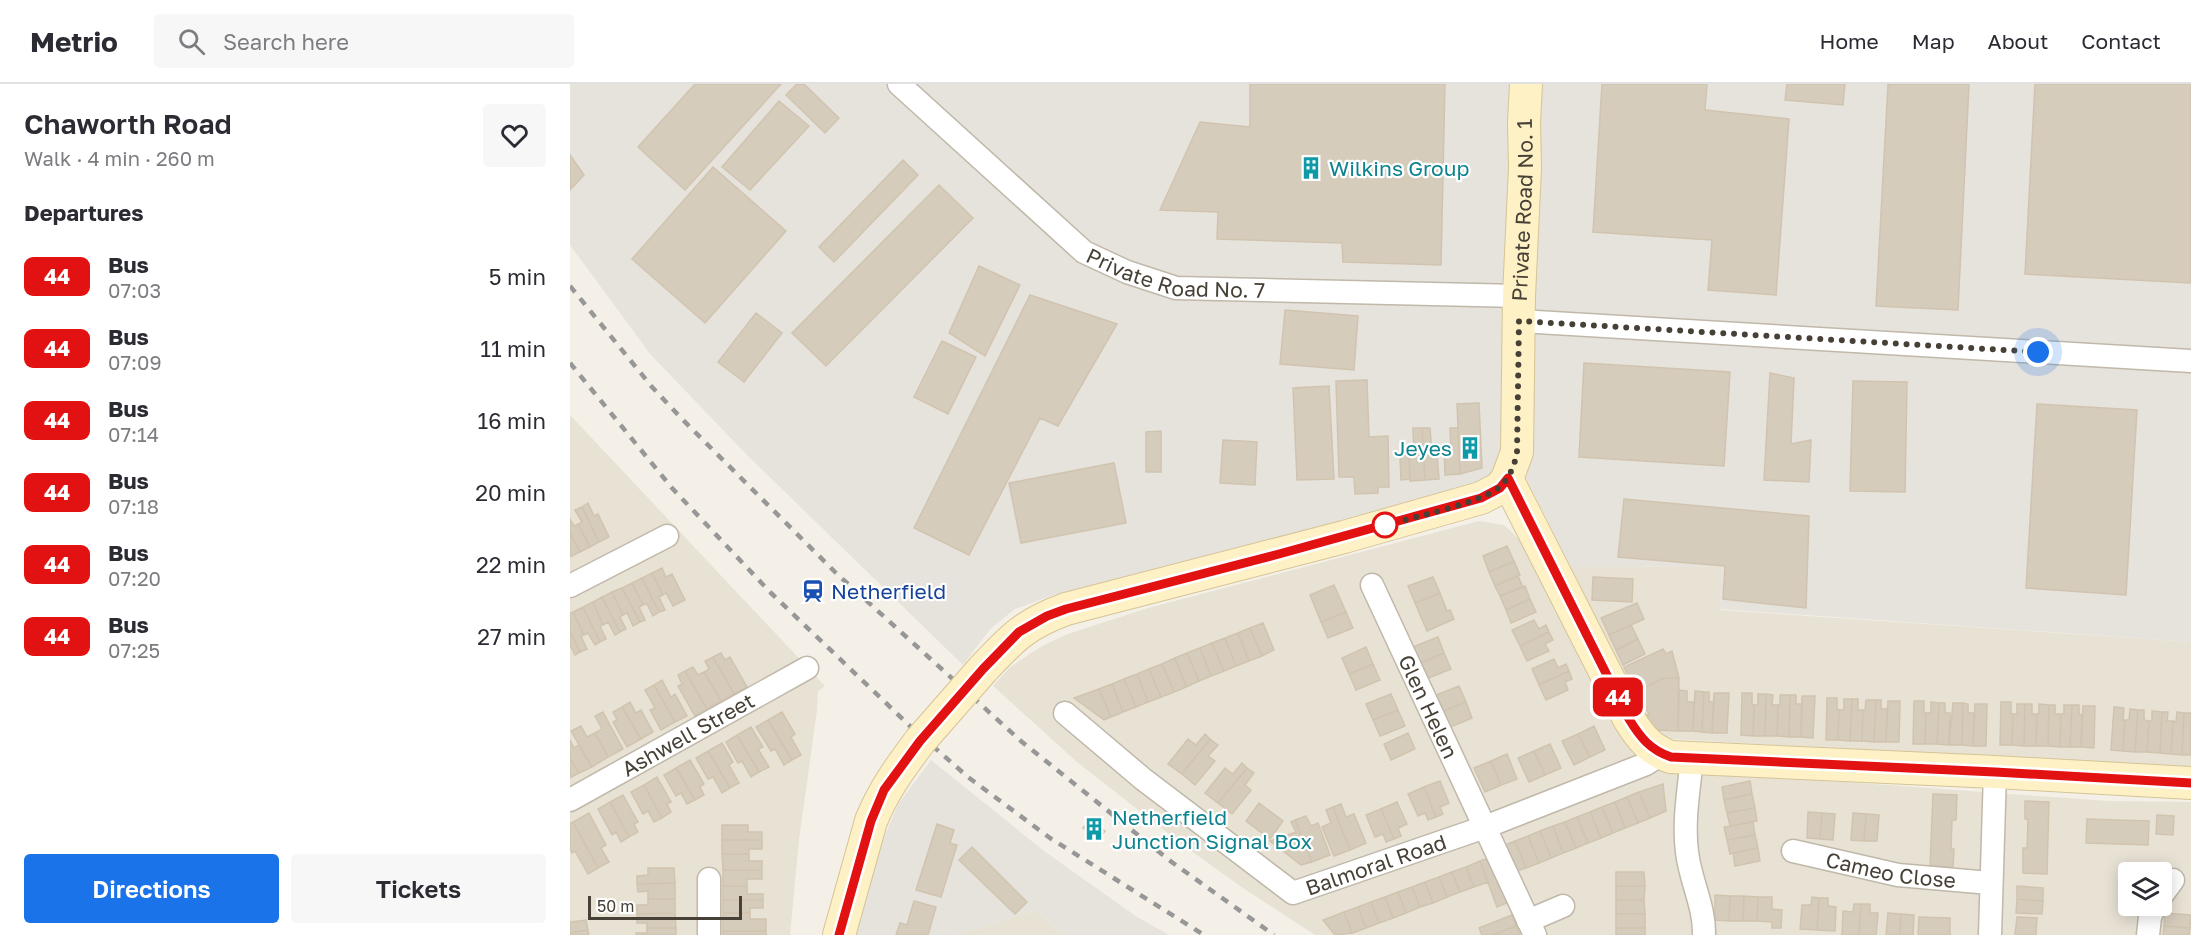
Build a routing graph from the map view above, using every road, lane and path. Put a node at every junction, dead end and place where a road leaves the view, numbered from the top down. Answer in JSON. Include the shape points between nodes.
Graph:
{"nodes":[{"id":1,"x":899,"y":84,"type":"edge"},
{"id":2,"x":1526,"y":84,"type":"edge"},
{"id":3,"x":1519,"y":308,"type":"junction"},
{"id":4,"x":2191,"y":361,"type":"edge"},
{"id":5,"x":1508,"y":478,"type":"junction"},
{"id":6,"x":667,"y":536,"type":"dead end"},
{"id":7,"x":1372,"y":585,"type":"dead end"},
{"id":8,"x":570,"y":586,"type":"edge"},
{"id":9,"x":807,"y":668,"type":"dead end"},
{"id":10,"x":1065,"y":713,"type":"dead end"},
{"id":11,"x":1677,"y":756,"type":"junction"},
{"id":12,"x":1995,"y":772,"type":"junction"},
{"id":13,"x":2191,"y":783,"type":"edge"},
{"id":14,"x":570,"y":800,"type":"edge"},
{"id":15,"x":1485,"y":826,"type":"junction"},
{"id":16,"x":1793,"y":851,"type":"dead end"},
{"id":17,"x":709,"y":879,"type":"dead end"},
{"id":18,"x":1990,"y":883,"type":"junction"},
{"id":19,"x":1563,"y":906,"type":"dead end"},
{"id":20,"x":2150,"y":916,"type":"edge"},
{"id":21,"x":1532,"y":928,"type":"edge"},
{"id":22,"x":710,"y":935,"type":"edge"},
{"id":23,"x":839,"y":935,"type":"edge"},
{"id":24,"x":1704,"y":935,"type":"edge"},
{"id":25,"x":1990,"y":935,"type":"edge"},
{"id":26,"x":2148,"y":935,"type":"edge"}],
"edges":[{"from":1,"to":3,"type":"street","name":"Private Road No. 7","via":[[1084,252],[1127,272],[1176,288]]},
{"from":2,"to":3,"type":"street","name":"Private Road No. 1"},
{"from":3,"to":4,"type":"street","name":"Private Road No. 7"},
{"from":3,"to":5,"type":"street","name":"Private Road No. 1","via":[[1517,452]]},
{"from":5,"to":11,"type":"street","via":[[1629,719],[1649,746]]},
{"from":5,"to":23,"type":"street","bridge":true,"via":[[1500,488],[1481,498],[1066,609],[1019,632],[920,741],[884,790],[871,821]]},
{"from":6,"to":8,"type":"street"},
{"from":7,"to":15,"type":"street","name":"Glen Helen"},
{"from":9,"to":14,"type":"street","name":"Ashwell Street"},
{"from":10,"to":15,"type":"street","name":"Balmoral Road","via":[[1143,779],[1293,893]]},
{"from":11,"to":12,"type":"street"},
{"from":11,"to":15,"type":"street","name":"Balmoral Road"},
{"from":11,"to":24,"type":"street","via":[[1690,867]]},
{"from":12,"to":13,"type":"street"},
{"from":12,"to":18,"type":"street"},
{"from":15,"to":21,"type":"street","name":"Glen Helen"},
{"from":16,"to":18,"type":"street","name":"Cameo Close","via":[[1898,875]]},
{"from":17,"to":22,"type":"street"},
{"from":18,"to":25,"type":"street"},
{"from":19,"to":21,"type":"street"},
{"from":20,"to":26,"type":"street"}]}
